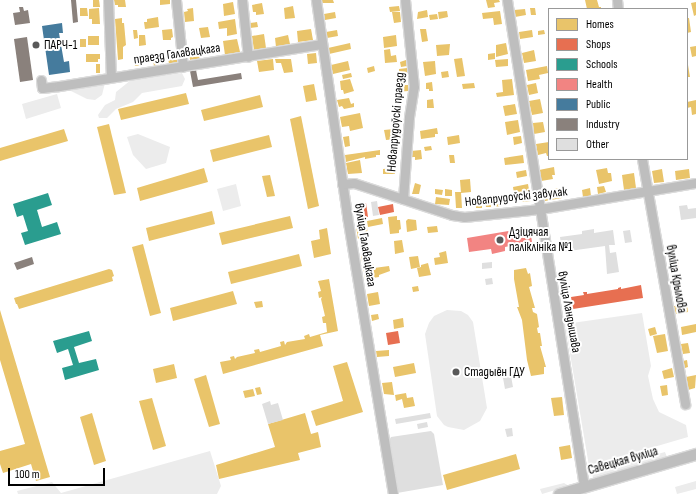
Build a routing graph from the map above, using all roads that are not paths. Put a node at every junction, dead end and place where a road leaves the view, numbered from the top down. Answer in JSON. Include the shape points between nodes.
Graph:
{"nodes":[{"id":1,"x":108,"y":0,"type":"edge"},
{"id":2,"x":176,"y":0,"type":"edge"},
{"id":3,"x":242,"y":0,"type":"edge"},
{"id":4,"x":316,"y":0,"type":"edge"},
{"id":5,"x":405,"y":0,"type":"edge"},
{"id":6,"x":506,"y":0,"type":"edge"},
{"id":7,"x":322,"y":44,"type":"junction"},
{"id":8,"x":248,"y":57,"type":"junction"},
{"id":9,"x":183,"y":66,"type":"junction"},
{"id":10,"x":111,"y":77,"type":"junction"},
{"id":11,"x":41,"y":80,"type":"dead end"},
{"id":12,"x":642,"y":160,"type":"edge"},
{"id":13,"x":696,"y":183,"type":"edge"},
{"id":14,"x":342,"y":184,"type":"junction"},
{"id":15,"x":648,"y":191,"type":"junction"},
{"id":16,"x":403,"y":198,"type":"junction"},
{"id":17,"x":540,"y":209,"type":"junction"},
{"id":18,"x":686,"y":404,"type":"dead end"},
{"id":19,"x":696,"y":454,"type":"edge"},
{"id":20,"x":584,"y":486,"type":"junction"},
{"id":21,"x":394,"y":494,"type":"edge"},
{"id":22,"x":559,"y":494,"type":"edge"}],
"edges":[{"from":1,"to":10,"type":"street"},
{"from":2,"to":9,"type":"street"},
{"from":3,"to":8,"type":"street"},
{"from":4,"to":7,"type":"street","name":"вуліца Галавацкага"},
{"from":5,"to":16,"type":"street","name":"Новапрудоўскі праезд","via":[[414,87],[408,117]]},
{"from":6,"to":17,"type":"street","name":"вуліца Ландышава"},
{"from":7,"to":8,"type":"street","name":"праезд Галавацкага"},
{"from":7,"to":14,"type":"street","name":"вуліца Галавацкага"},
{"from":8,"to":9,"type":"street","name":"праезд Галавацкага"},
{"from":9,"to":10,"type":"street","name":"праезд Галавацкага"},
{"from":10,"to":11,"type":"street","name":"праезд Галавацкага","via":[[42,88]]},
{"from":12,"to":15,"type":"street","name":"вуліца Крылова"},
{"from":13,"to":15,"type":"street","name":"Новапрудоўскі завулак"},
{"from":14,"to":16,"type":"street","name":"Новапрудоўскі завулак","via":[[354,183]]},
{"from":14,"to":21,"type":"street","name":"вуліца Галавацкага"},
{"from":15,"to":17,"type":"street","name":"Новапрудоўскі завулак"},
{"from":15,"to":18,"type":"street","name":"вуліца Крылова"},
{"from":16,"to":17,"type":"street","name":"Новапрудоўскі завулак","via":[[464,217]]},
{"from":17,"to":20,"type":"street","name":"вуліца Ландышава"},
{"from":19,"to":20,"type":"main road","name":"Савецкая вуліца"},
{"from":20,"to":22,"type":"main road","name":"Савецкая вуліца"}]}
